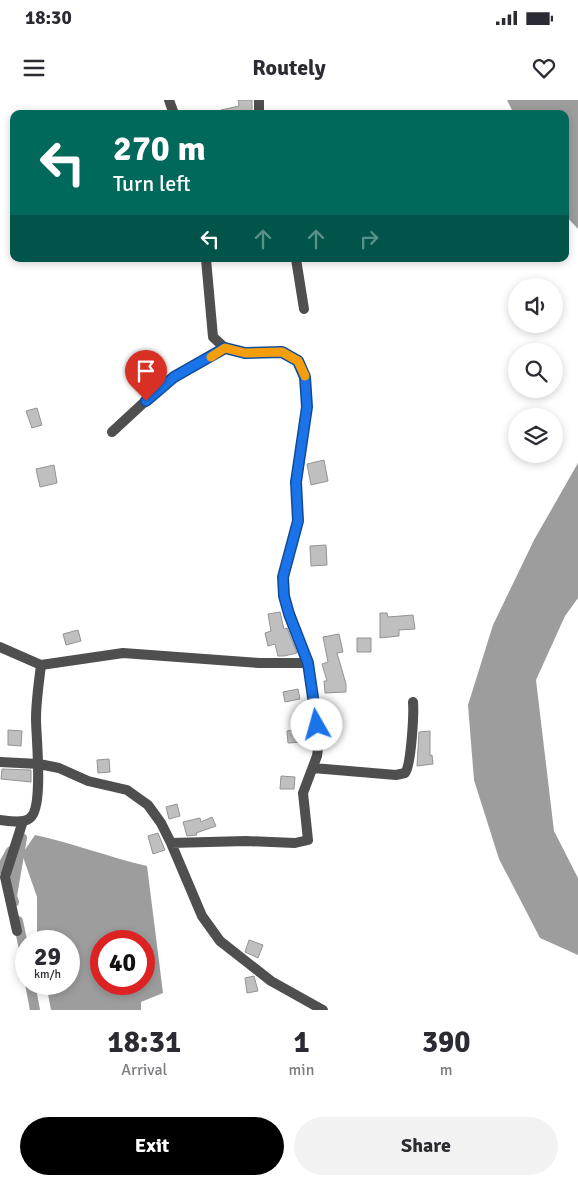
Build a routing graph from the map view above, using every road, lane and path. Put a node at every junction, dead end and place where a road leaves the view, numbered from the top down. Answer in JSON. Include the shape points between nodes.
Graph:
{"nodes":[{"id":1,"x":206,"y":262,"type":"edge"},
{"id":2,"x":296,"y":262,"type":"edge"},
{"id":3,"x":304,"y":309,"type":"dead end"},
{"id":4,"x":225,"y":348,"type":"junction"},
{"id":5,"x":112,"y":432,"type":"dead end"},
{"id":6,"x":0,"y":647,"type":"edge"},
{"id":7,"x":308,"y":663,"type":"junction"},
{"id":8,"x":41,"y":664,"type":"junction"},
{"id":9,"x":413,"y":702,"type":"dead end"},
{"id":10,"x":0,"y":762,"type":"edge"},
{"id":11,"x":39,"y":764,"type":"junction"},
{"id":12,"x":313,"y":768,"type":"junction"},
{"id":13,"x":0,"y":820,"type":"edge"},
{"id":14,"x":23,"y":821,"type":"junction"},
{"id":15,"x":171,"y":844,"type":"junction"},
{"id":16,"x":17,"y":930,"type":"edge"},
{"id":17,"x":323,"y":1010,"type":"edge"}],
"edges":[{"from":1,"to":4,"type":"street","via":[[213,337]]},
{"from":2,"to":3,"type":"street"},
{"from":4,"to":5,"type":"street","via":[[165,383]]},
{"from":4,"to":7,"type":"street","via":[[245,353],[282,352],[298,361],[305,377],[307,407],[296,482],[298,521],[283,577],[289,614]]},
{"from":6,"to":8,"type":"street"},
{"from":7,"to":8,"type":"street","via":[[259,663],[123,653]]},
{"from":7,"to":12,"type":"street","via":[[319,741]]},
{"from":8,"to":11,"type":"street","via":[[36,718]]},
{"from":9,"to":12,"type":"street","via":[[410,762],[405,774],[396,776]]},
{"from":10,"to":11,"type":"street"},
{"from":11,"to":14,"type":"street","via":[[35,812],[30,819]]},
{"from":11,"to":15,"type":"street","via":[[127,790],[148,805]]},
{"from":12,"to":15,"type":"street","via":[[303,793],[308,840],[295,843]]},
{"from":13,"to":14,"type":"street"},
{"from":14,"to":16,"type":"street","via":[[5,877]]},
{"from":15,"to":17,"type":"street","via":[[202,916],[220,941],[271,981]]}]}
